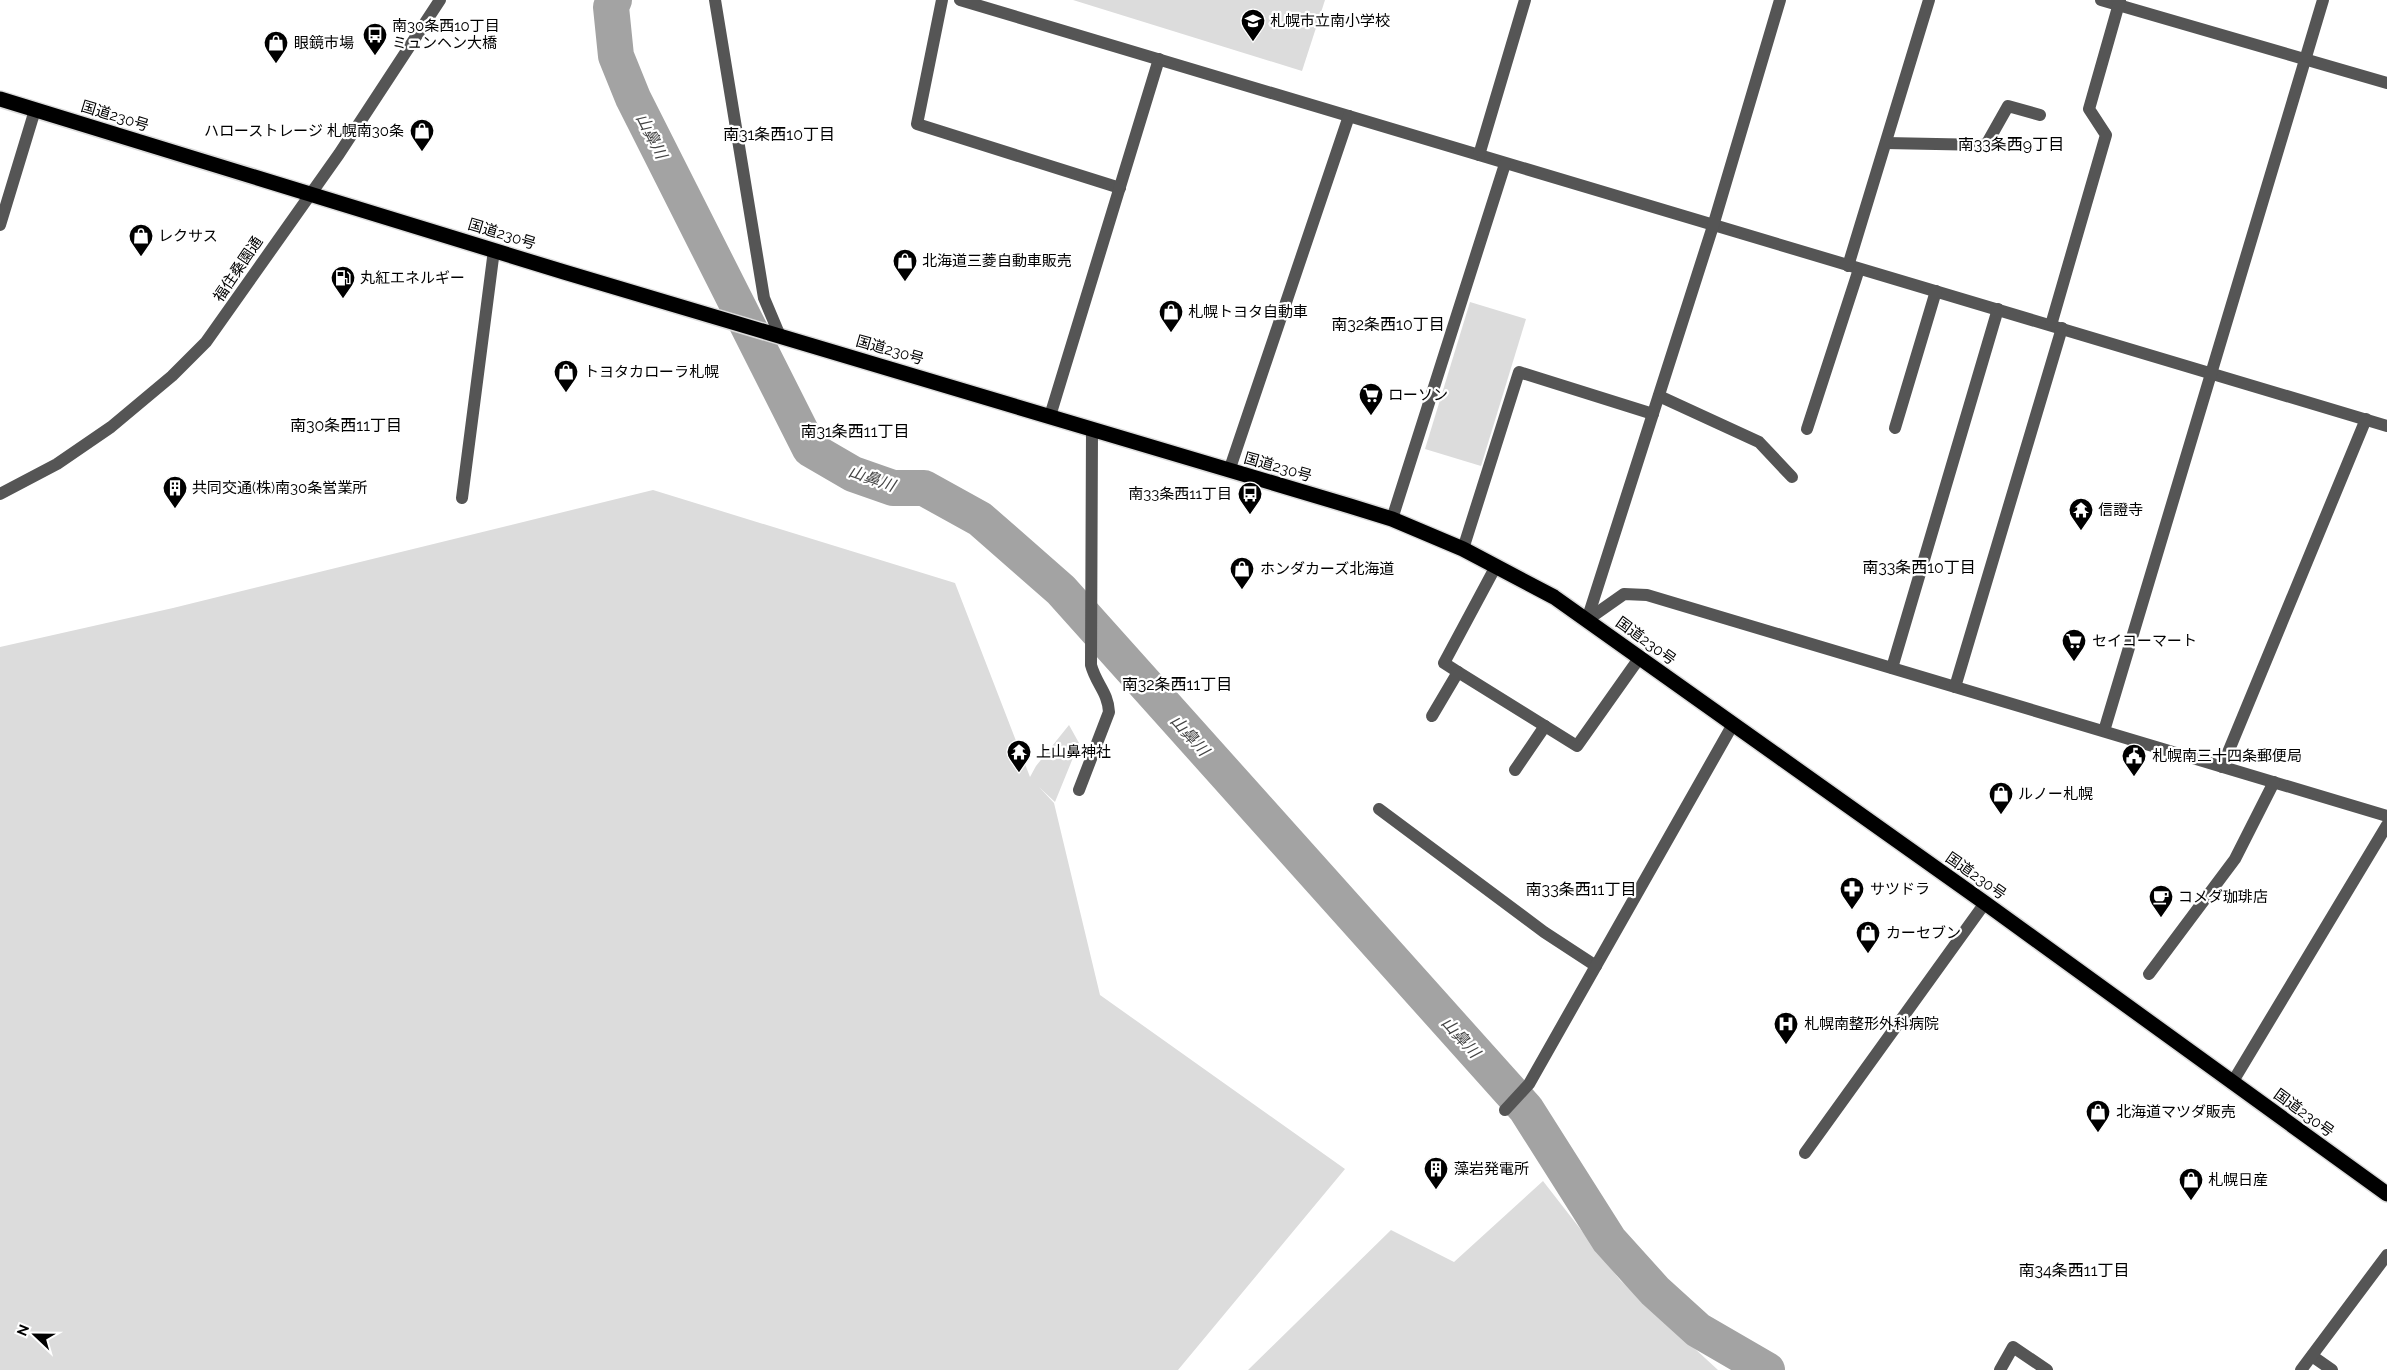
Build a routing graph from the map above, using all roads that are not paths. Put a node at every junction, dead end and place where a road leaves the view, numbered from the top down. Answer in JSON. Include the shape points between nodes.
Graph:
{"nodes":[{"id":1,"x":440,"y":0,"type":"edge"},
{"id":2,"x":715,"y":0,"type":"edge"},
{"id":3,"x":942,"y":0,"type":"edge"},
{"id":4,"x":960,"y":0,"type":"edge"},
{"id":5,"x":1526,"y":0,"type":"edge"},
{"id":6,"x":1780,"y":0,"type":"edge"},
{"id":7,"x":1929,"y":0,"type":"edge"},
{"id":8,"x":2101,"y":0,"type":"edge"},
{"id":9,"x":2323,"y":0,"type":"edge"},
{"id":10,"x":2120,"y":3,"type":"edge"},
{"id":11,"x":1159,"y":59,"type":"junction"},
{"id":12,"x":2305,"y":60,"type":"junction"},
{"id":13,"x":2387,"y":84,"type":"edge"},
{"id":14,"x":0,"y":99,"type":"edge"},
{"id":15,"x":35,"y":110,"type":"junction"},
{"id":16,"x":2040,"y":115,"type":"dead end"},
{"id":17,"x":1349,"y":116,"type":"junction"},
{"id":18,"x":1886,"y":144,"type":"junction"},
{"id":19,"x":1478,"y":155,"type":"junction"},
{"id":20,"x":1505,"y":164,"type":"junction"},
{"id":21,"x":1120,"y":188,"type":"junction"},
{"id":22,"x":310,"y":194,"type":"junction"},
{"id":23,"x":0,"y":225,"type":"edge"},
{"id":24,"x":1713,"y":226,"type":"junction"},
{"id":25,"x":494,"y":250,"type":"junction"},
{"id":26,"x":1854,"y":267,"type":"junction"},
{"id":27,"x":1936,"y":291,"type":"junction"},
{"id":28,"x":1998,"y":309,"type":"junction"},
{"id":29,"x":2056,"y":327,"type":"junction"},
{"id":30,"x":776,"y":335,"type":"junction"},
{"id":31,"x":2211,"y":374,"type":"junction"},
{"id":32,"x":1659,"y":396,"type":"junction"},
{"id":33,"x":1653,"y":414,"type":"junction"},
{"id":34,"x":1050,"y":416,"type":"junction"},
{"id":35,"x":2366,"y":419,"type":"junction"},
{"id":36,"x":2387,"y":426,"type":"edge"},
{"id":37,"x":1895,"y":428,"type":"dead end"},
{"id":38,"x":1092,"y":429,"type":"junction"},
{"id":39,"x":1807,"y":429,"type":"dead end"},
{"id":40,"x":1229,"y":471,"type":"junction"},
{"id":41,"x":1792,"y":477,"type":"dead end"},
{"id":42,"x":0,"y":494,"type":"edge"},
{"id":43,"x":462,"y":498,"type":"dead end"},
{"id":44,"x":1392,"y":519,"type":"junction"},
{"id":45,"x":1463,"y":549,"type":"junction"},
{"id":46,"x":1496,"y":566,"type":"junction"},
{"id":47,"x":1588,"y":620,"type":"junction"},
{"id":48,"x":1640,"y":657,"type":"junction"},
{"id":49,"x":1892,"y":668,"type":"junction"},
{"id":50,"x":1458,"y":672,"type":"junction"},
{"id":51,"x":1955,"y":687,"type":"junction"},
{"id":52,"x":1432,"y":716,"type":"dead end"},
{"id":53,"x":1544,"y":726,"type":"junction"},
{"id":54,"x":1732,"y":726,"type":"junction"},
{"id":55,"x":2104,"y":731,"type":"junction"},
{"id":56,"x":2222,"y":767,"type":"junction"},
{"id":57,"x":1515,"y":770,"type":"dead end"},
{"id":58,"x":2274,"y":782,"type":"junction"},
{"id":59,"x":1079,"y":790,"type":"dead end"},
{"id":60,"x":1379,"y":810,"type":"dead end"},
{"id":61,"x":2387,"y":816,"type":"edge"},
{"id":62,"x":2387,"y":825,"type":"edge"},
{"id":63,"x":1985,"y":903,"type":"junction"},
{"id":64,"x":1596,"y":966,"type":"junction"},
{"id":65,"x":2149,"y":974,"type":"dead end"},
{"id":66,"x":2232,"y":1083,"type":"junction"},
{"id":67,"x":1505,"y":1110,"type":"dead end"},
{"id":68,"x":1805,"y":1153,"type":"dead end"},
{"id":69,"x":2387,"y":1194,"type":"edge"},
{"id":70,"x":2387,"y":1255,"type":"edge"},
{"id":71,"x":2312,"y":1356,"type":"junction"},
{"id":72,"x":2000,"y":1370,"type":"edge"},
{"id":73,"x":2047,"y":1370,"type":"edge"},
{"id":74,"x":2301,"y":1370,"type":"edge"},
{"id":75,"x":2332,"y":1370,"type":"edge"}],
"edges":[{"from":1,"to":22,"type":"street","name":"福住桑園通"},
{"from":2,"to":30,"type":"street","via":[[764,298]]},
{"from":3,"to":21,"type":"street","via":[[917,124]]},
{"from":4,"to":11,"type":"street"},
{"from":5,"to":19,"type":"street"},
{"from":6,"to":24,"type":"street"},
{"from":7,"to":18,"type":"street"},
{"from":8,"to":10,"type":"street"},
{"from":9,"to":12,"type":"street"},
{"from":10,"to":12,"type":"street"},
{"from":10,"to":29,"type":"street","via":[[2089,109],[2106,135]]},
{"from":11,"to":17,"type":"street"},
{"from":11,"to":21,"type":"street"},
{"from":12,"to":13,"type":"street"},
{"from":12,"to":31,"type":"street"},
{"from":14,"to":15,"type":"highway","name":"国道230号"},
{"from":15,"to":22,"type":"highway","name":"国道230号"},
{"from":15,"to":23,"type":"street"},
{"from":16,"to":18,"type":"street","via":[[2008,106],[1986,145]]},
{"from":17,"to":19,"type":"street"},
{"from":17,"to":40,"type":"street"},
{"from":18,"to":26,"type":"street"},
{"from":19,"to":20,"type":"street"},
{"from":20,"to":24,"type":"street"},
{"from":20,"to":44,"type":"street"},
{"from":21,"to":34,"type":"street"},
{"from":22,"to":25,"type":"highway","name":"国道230号"},
{"from":22,"to":42,"type":"street","name":"福住桑園通","via":[[231,308],[190,359],[143,402],[86,445]]},
{"from":24,"to":26,"type":"street"},
{"from":24,"to":32,"type":"street"},
{"from":25,"to":30,"type":"highway","name":"国道230号"},
{"from":25,"to":43,"type":"street"},
{"from":26,"to":27,"type":"street"},
{"from":26,"to":39,"type":"street"},
{"from":27,"to":28,"type":"street"},
{"from":27,"to":37,"type":"street"},
{"from":28,"to":29,"type":"street"},
{"from":28,"to":49,"type":"street"},
{"from":29,"to":31,"type":"street"},
{"from":29,"to":51,"type":"street"},
{"from":30,"to":34,"type":"highway","name":"国道230号"},
{"from":31,"to":35,"type":"street"},
{"from":31,"to":55,"type":"street"},
{"from":32,"to":33,"type":"street"},
{"from":32,"to":41,"type":"street","via":[[1759,442]]},
{"from":33,"to":45,"type":"street","via":[[1519,372]]},
{"from":33,"to":47,"type":"street"},
{"from":34,"to":38,"type":"highway","name":"国道230号"},
{"from":35,"to":36,"type":"street"},
{"from":35,"to":56,"type":"street"},
{"from":38,"to":40,"type":"highway","name":"国道230号"},
{"from":38,"to":59,"type":"street","via":[[1091,665],[1108,698],[1109,712]]},
{"from":40,"to":44,"type":"highway","name":"国道230号"},
{"from":44,"to":45,"type":"highway","name":"国道230号"},
{"from":45,"to":46,"type":"highway","name":"国道230号"},
{"from":46,"to":47,"type":"highway","name":"国道230号","via":[[1529,582]]},
{"from":46,"to":50,"type":"street","via":[[1444,663]]},
{"from":47,"to":48,"type":"highway","name":"国道230号"},
{"from":47,"to":49,"type":"street","via":[[1624,594],[1647,594]]},
{"from":48,"to":53,"type":"street","via":[[1577,746]]},
{"from":48,"to":54,"type":"highway","name":"国道230号"},
{"from":49,"to":51,"type":"street"},
{"from":50,"to":52,"type":"street"},
{"from":50,"to":53,"type":"street"},
{"from":51,"to":55,"type":"street"},
{"from":53,"to":57,"type":"street"},
{"from":54,"to":63,"type":"highway","name":"国道230号"},
{"from":54,"to":64,"type":"street"},
{"from":55,"to":56,"type":"street"},
{"from":56,"to":58,"type":"street"},
{"from":58,"to":61,"type":"street"},
{"from":58,"to":65,"type":"street","via":[[2235,858]]},
{"from":60,"to":64,"type":"street","via":[[1544,932]]},
{"from":62,"to":66,"type":"street"},
{"from":63,"to":66,"type":"highway","name":"国道230号"},
{"from":63,"to":68,"type":"street"},
{"from":64,"to":67,"type":"street","via":[[1529,1084]]},
{"from":66,"to":69,"type":"highway","name":"国道230号"},
{"from":70,"to":71,"type":"street"},
{"from":71,"to":74,"type":"street"},
{"from":71,"to":75,"type":"street"},
{"from":72,"to":73,"type":"street","via":[[2013,1348]]}]}
